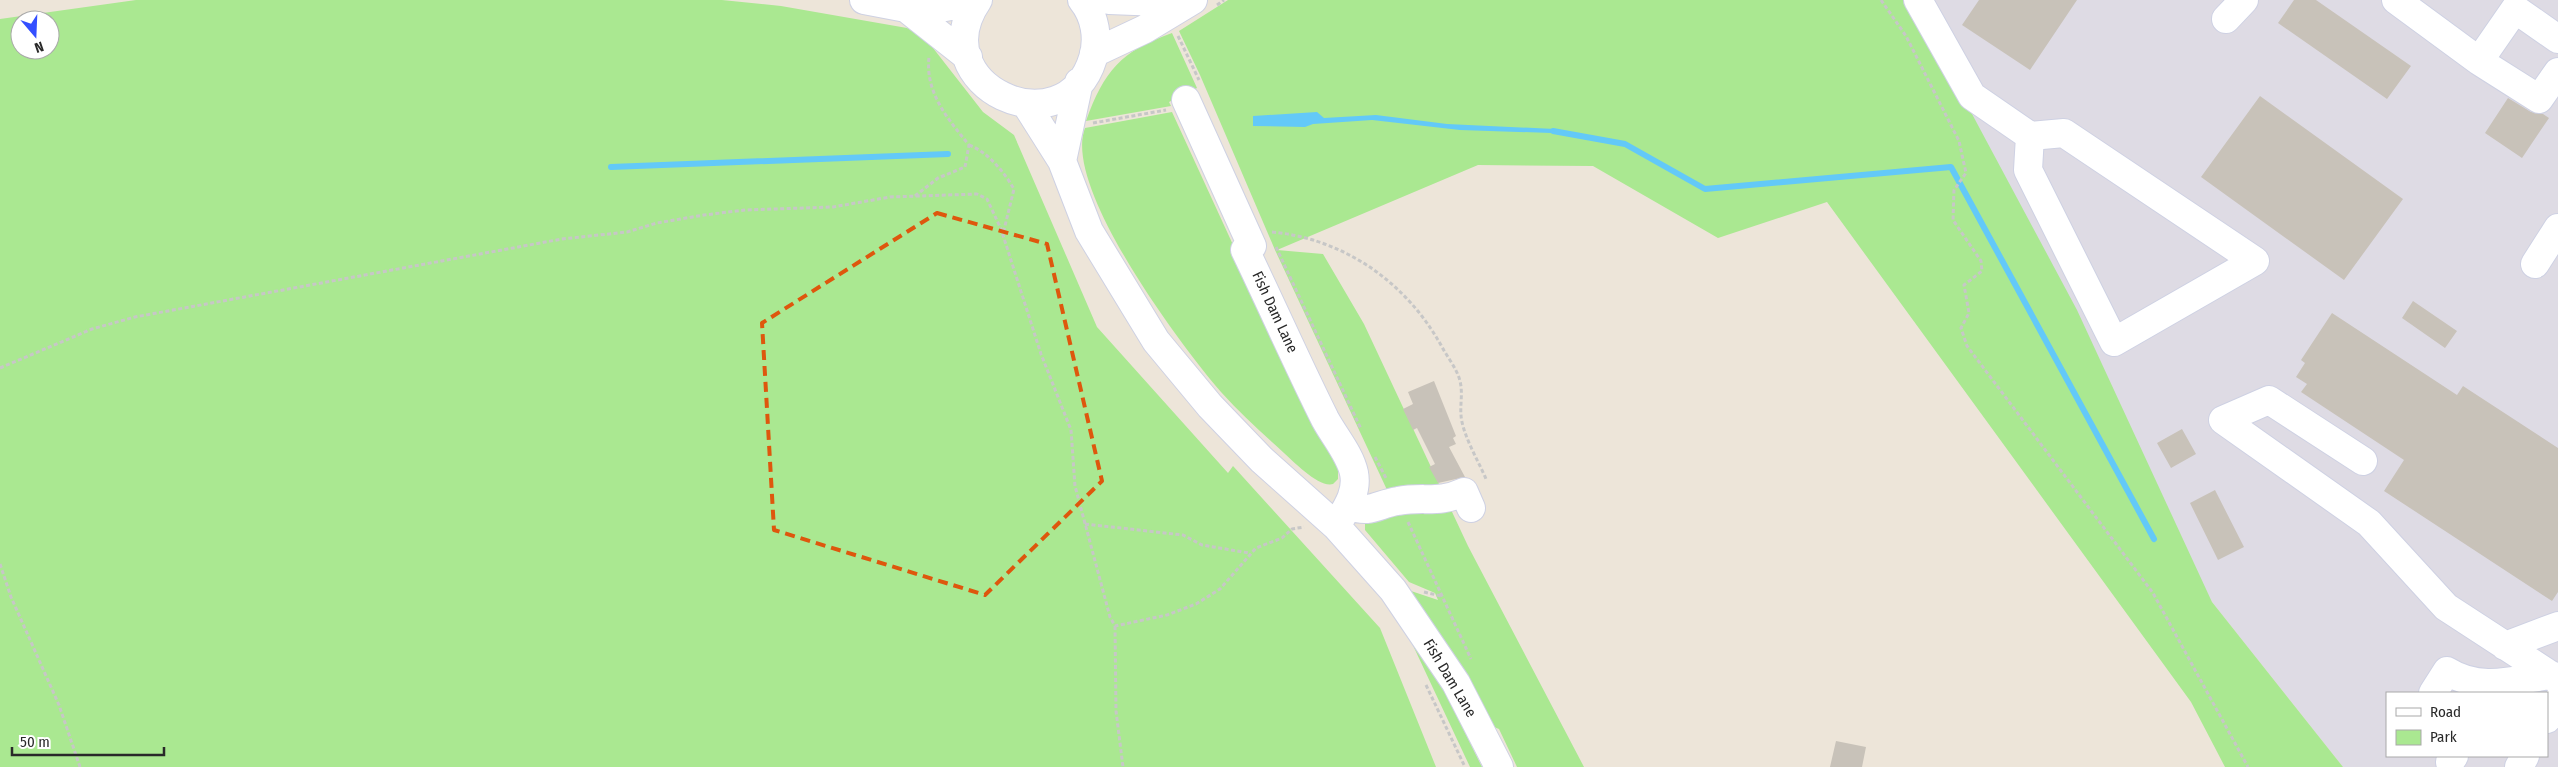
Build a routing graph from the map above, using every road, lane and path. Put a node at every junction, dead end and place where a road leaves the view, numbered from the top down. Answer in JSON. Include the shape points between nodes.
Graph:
{"nodes":[{"id":1,"x":864,"y":0,"type":"edge"},
{"id":2,"x":1082,"y":0,"type":"edge"},
{"id":3,"x":1109,"y":0,"type":"edge"},
{"id":4,"x":1881,"y":0,"type":"edge"},
{"id":5,"x":1918,"y":0,"type":"edge"},
{"id":6,"x":2396,"y":0,"type":"edge"},
{"id":7,"x":978,"y":1,"type":"edge"},
{"id":8,"x":1183,"y":6,"type":"edge"},
{"id":9,"x":906,"y":8,"type":"junction"},
{"id":10,"x":2558,"y":39,"type":"edge"},
{"id":11,"x":930,"y":50,"type":"dead end"},
{"id":12,"x":1094,"y":53,"type":"junction"},
{"id":13,"x":968,"y":57,"type":"junction"},
{"id":14,"x":2479,"y":61,"type":"junction"},
{"id":15,"x":2558,"y":72,"type":"edge"},
{"id":16,"x":1079,"y":82,"type":"junction"},
{"id":17,"x":1186,"y":100,"type":"junction"},
{"id":18,"x":1026,"y":104,"type":"junction"},
{"id":19,"x":1091,"y":124,"type":"dead end"},
{"id":20,"x":2030,"y":136,"type":"junction"},
{"id":21,"x":969,"y":145,"type":"junction"},
{"id":22,"x":1062,"y":161,"type":"junction"},
{"id":23,"x":914,"y":196,"type":"junction"},
{"id":24,"x":2558,"y":228,"type":"edge"},
{"id":25,"x":1003,"y":234,"type":"junction"},
{"id":26,"x":2535,"y":264,"type":"dead end"},
{"id":27,"x":0,"y":368,"type":"edge"},
{"id":28,"x":1366,"y":438,"type":"dead end"},
{"id":29,"x":1374,"y":454,"type":"dead end"},
{"id":30,"x":2363,"y":461,"type":"dead end"},
{"id":31,"x":1488,"y":485,"type":"dead end"},
{"id":32,"x":1398,"y":501,"type":"junction"},
{"id":33,"x":1471,"y":508,"type":"dead end"},
{"id":34,"x":1336,"y":515,"type":"junction"},
{"id":35,"x":1085,"y":524,"type":"junction"},
{"id":36,"x":1250,"y":553,"type":"junction"},
{"id":37,"x":0,"y":564,"type":"edge"},
{"id":38,"x":1115,"y":626,"type":"junction"},
{"id":39,"x":2558,"y":626,"type":"edge"},
{"id":40,"x":2505,"y":646,"type":"junction"},
{"id":41,"x":1474,"y":667,"type":"dead end"},
{"id":42,"x":2556,"y":685,"type":"edge"},
{"id":43,"x":2475,"y":688,"type":"edge"},
{"id":44,"x":2433,"y":692,"type":"edge"},
{"id":45,"x":2548,"y":715,"type":"edge"},
{"id":46,"x":80,"y":767,"type":"edge"},
{"id":47,"x":1123,"y":767,"type":"edge"},
{"id":48,"x":1499,"y":767,"type":"edge"},
{"id":49,"x":2248,"y":767,"type":"edge"}],
"edges":[{"from":1,"to":9,"type":"street"},
{"from":2,"to":12,"type":"street","via":[[1094,21]]},
{"from":3,"to":8,"type":"street"},
{"from":4,"to":49,"type":"path","via":[[1906,36],[1959,142],[1966,173],[1954,190],[1953,220],[1981,261],[1982,271],[1964,284],[1970,313],[1961,328],[1967,346],[2154,593]]},
{"from":5,"to":20,"type":"street","via":[[1972,96]]},
{"from":6,"to":14,"type":"street"},
{"from":7,"to":9,"type":"street","via":[[940,8]]},
{"from":7,"to":13,"type":"street","via":[[966,28]]},
{"from":8,"to":12,"type":"street","via":[[1145,29]]},
{"from":8,"to":17,"type":"path","via":[[1205,92]]},
{"from":9,"to":13,"type":"street"},
{"from":10,"to":14,"type":"street","via":[[2515,9]]},
{"from":11,"to":21,"type":"path","via":[[930,72],[938,105]]},
{"from":12,"to":16,"type":"street"},
{"from":13,"to":18,"type":"street","via":[[974,72],[990,89],[1010,101]]},
{"from":14,"to":15,"type":"street","via":[[2539,99]]},
{"from":16,"to":18,"type":"street","via":[[1055,99]]},
{"from":16,"to":22,"type":"street"},
{"from":17,"to":19,"type":"path","via":[[1161,112]]},
{"from":17,"to":34,"type":"street","name":"Fish Dam Lane","via":[[1252,246],[1245,250],[1325,420],[1351,464],[1354,485]]},
{"from":18,"to":22,"type":"street","name":"Fish Dam Lane"},
{"from":20,"to":20,"type":"street","via":[[2064,134],[2255,261],[2114,342],[2028,170]]},
{"from":21,"to":23,"type":"path","via":[[965,167],[938,178]]},
{"from":21,"to":25,"type":"path","via":[[979,148],[1001,168],[1014,189]]},
{"from":22,"to":34,"type":"street","name":"Fish Dam Lane","via":[[1089,232],[1156,341],[1262,460]]},
{"from":23,"to":25,"type":"path","via":[[976,194],[987,198]]},
{"from":23,"to":27,"type":"path","via":[[833,207],[704,215],[627,232],[562,239],[204,304],[92,329]]},
{"from":24,"to":26,"type":"street"},
{"from":25,"to":35,"type":"path","via":[[1041,354],[1071,430],[1075,486]]},
{"from":28,"to":31,"type":"path","via":[[1269,232],[1303,238],[1343,252],[1372,267],[1411,301],[1440,342],[1460,380],[1463,426]]},
{"from":29,"to":32,"type":"path"},
{"from":30,"to":40,"type":"street","via":[[2269,400],[2223,420],[2369,523],[2446,607]]},
{"from":32,"to":33,"type":"street","via":[[1448,500],[1464,492]]},
{"from":32,"to":34,"type":"street"},
{"from":32,"to":41,"type":"path"},
{"from":34,"to":36,"type":"path","via":[[1292,529],[1282,538]]},
{"from":34,"to":48,"type":"street","name":"Fish Dam Lane","via":[[1446,667]]},
{"from":35,"to":36,"type":"path","via":[[1183,535],[1202,545]]},
{"from":35,"to":38,"type":"path"},
{"from":36,"to":38,"type":"path","via":[[1220,589],[1196,604],[1167,615]]},
{"from":37,"to":46,"type":"path","via":[[59,705]]},
{"from":38,"to":47,"type":"path","via":[[1116,710]]},
{"from":39,"to":40,"type":"street"},
{"from":40,"to":42,"type":"street"},
{"from":42,"to":43,"type":"street","via":[[2483,685]]},
{"from":42,"to":45,"type":"street"},
{"from":43,"to":44,"type":"street","via":[[2447,671]]}]}
